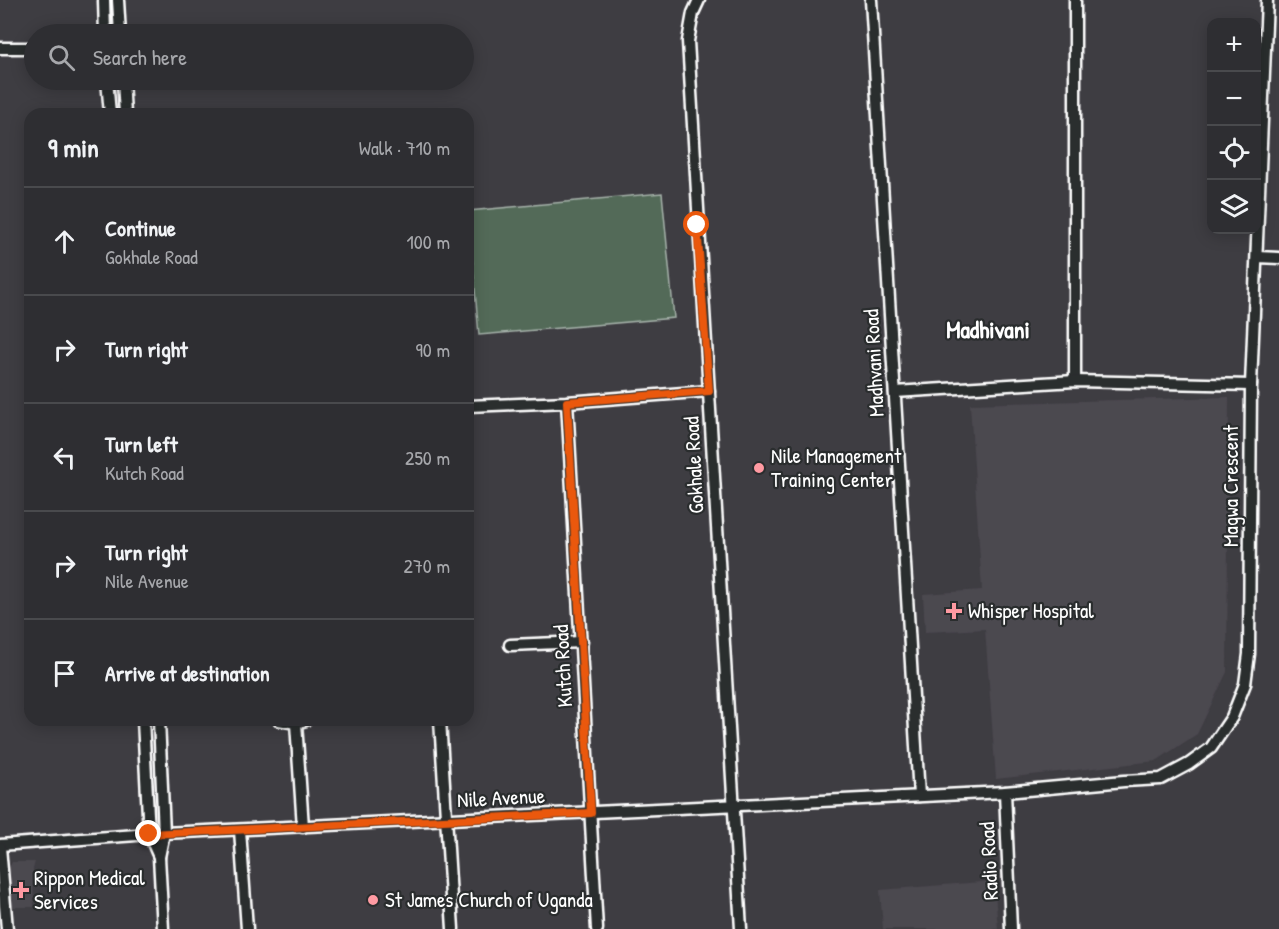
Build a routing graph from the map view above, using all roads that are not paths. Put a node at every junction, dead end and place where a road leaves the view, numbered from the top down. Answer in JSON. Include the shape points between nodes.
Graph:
{"nodes":[{"id":1,"x":104,"y":0,"type":"edge"},
{"id":2,"x":118,"y":0,"type":"edge"},
{"id":3,"x":699,"y":0,"type":"edge"},
{"id":4,"x":871,"y":0,"type":"edge"},
{"id":5,"x":1075,"y":0,"type":"edge"},
{"id":6,"x":1267,"y":0,"type":"edge"},
{"id":7,"x":105,"y":24,"type":"edge"},
{"id":8,"x":119,"y":24,"type":"edge"},
{"id":9,"x":0,"y":48,"type":"edge"},
{"id":10,"x":24,"y":48,"type":"edge"},
{"id":11,"x":108,"y":90,"type":"edge"},
{"id":12,"x":124,"y":90,"type":"edge"},
{"id":13,"x":109,"y":108,"type":"edge"},
{"id":14,"x":125,"y":108,"type":"edge"},
{"id":15,"x":1257,"y":257,"type":"junction"},
{"id":16,"x":1279,"y":258,"type":"edge"},
{"id":17,"x":1075,"y":381,"type":"junction"},
{"id":18,"x":1251,"y":385,"type":"junction"},
{"id":19,"x":709,"y":391,"type":"junction"},
{"id":20,"x":895,"y":392,"type":"junction"},
{"id":21,"x":567,"y":402,"type":"junction"},
{"id":22,"x":474,"y":406,"type":"edge"},
{"id":23,"x":582,"y":642,"type":"junction"},
{"id":24,"x":510,"y":645,"type":"dead end"},
{"id":25,"x":143,"y":726,"type":"edge"},
{"id":26,"x":159,"y":726,"type":"edge"},
{"id":27,"x":301,"y":726,"type":"edge"},
{"id":28,"x":440,"y":726,"type":"edge"},
{"id":29,"x":1005,"y":792,"type":"junction"},
{"id":30,"x":920,"y":795,"type":"junction"},
{"id":31,"x":735,"y":805,"type":"junction"},
{"id":32,"x":591,"y":813,"type":"junction"},
{"id":33,"x":445,"y":820,"type":"junction"},
{"id":34,"x":303,"y":827,"type":"junction"},
{"id":35,"x":240,"y":830,"type":"junction"},
{"id":36,"x":164,"y":833,"type":"junction"},
{"id":37,"x":149,"y":834,"type":"junction"},
{"id":38,"x":0,"y":846,"type":"edge"},
{"id":39,"x":159,"y":857,"type":"junction"},
{"id":40,"x":7,"y":929,"type":"edge"},
{"id":41,"x":163,"y":929,"type":"edge"},
{"id":42,"x":247,"y":929,"type":"edge"},
{"id":43,"x":453,"y":929,"type":"edge"},
{"id":44,"x":597,"y":929,"type":"edge"},
{"id":45,"x":741,"y":929,"type":"edge"},
{"id":46,"x":1011,"y":929,"type":"edge"}],
"edges":[{"from":1,"to":7,"type":"street"},
{"from":2,"to":8,"type":"street"},
{"from":3,"to":19,"type":"street","name":"Gokhale Road","via":[[688,41]]},
{"from":4,"to":20,"type":"street","name":"Madhvani Road"},
{"from":5,"to":17,"type":"street"},
{"from":6,"to":15,"type":"street","name":"Magwa Crescent"},
{"from":9,"to":10,"type":"street"},
{"from":11,"to":13,"type":"street"},
{"from":12,"to":14,"type":"street"},
{"from":15,"to":16,"type":"street"},
{"from":15,"to":18,"type":"street","name":"Magwa Crescent"},
{"from":17,"to":18,"type":"street"},
{"from":17,"to":20,"type":"street"},
{"from":18,"to":29,"type":"street","name":"Magwa Crescent","via":[[1249,654],[1245,684],[1232,717],[1211,748],[1161,779]]},
{"from":19,"to":21,"type":"street"},
{"from":19,"to":31,"type":"street","name":"Gokhale Road"},
{"from":20,"to":30,"type":"street","name":"Madhvani Road"},
{"from":21,"to":22,"type":"street"},
{"from":21,"to":23,"type":"street","name":"Kutch Road"},
{"from":23,"to":24,"type":"street"},
{"from":23,"to":32,"type":"street","name":"Kutch Road"},
{"from":25,"to":37,"type":"street"},
{"from":26,"to":36,"type":"street"},
{"from":27,"to":34,"type":"street"},
{"from":28,"to":33,"type":"street"},
{"from":29,"to":30,"type":"street","name":"Nile Avenue"},
{"from":29,"to":46,"type":"street","name":"Radio Road"},
{"from":30,"to":31,"type":"street","name":"Nile Avenue"},
{"from":31,"to":32,"type":"street","name":"Nile Avenue"},
{"from":31,"to":45,"type":"street","name":"Gokhale Road"},
{"from":32,"to":33,"type":"street","name":"Nile Avenue"},
{"from":32,"to":44,"type":"street","name":"Kutch Road"},
{"from":33,"to":34,"type":"street","name":"Nile Avenue"},
{"from":33,"to":43,"type":"street"},
{"from":34,"to":35,"type":"street","name":"Nile Avenue"},
{"from":35,"to":36,"type":"street","name":"Nile Avenue"},
{"from":35,"to":42,"type":"street"},
{"from":36,"to":37,"type":"street","name":"Nile Avenue"},
{"from":36,"to":39,"type":"street"},
{"from":37,"to":38,"type":"street","name":"Nile Avenue"},
{"from":37,"to":39,"type":"street"},
{"from":38,"to":40,"type":"street"},
{"from":39,"to":41,"type":"street"}]}
